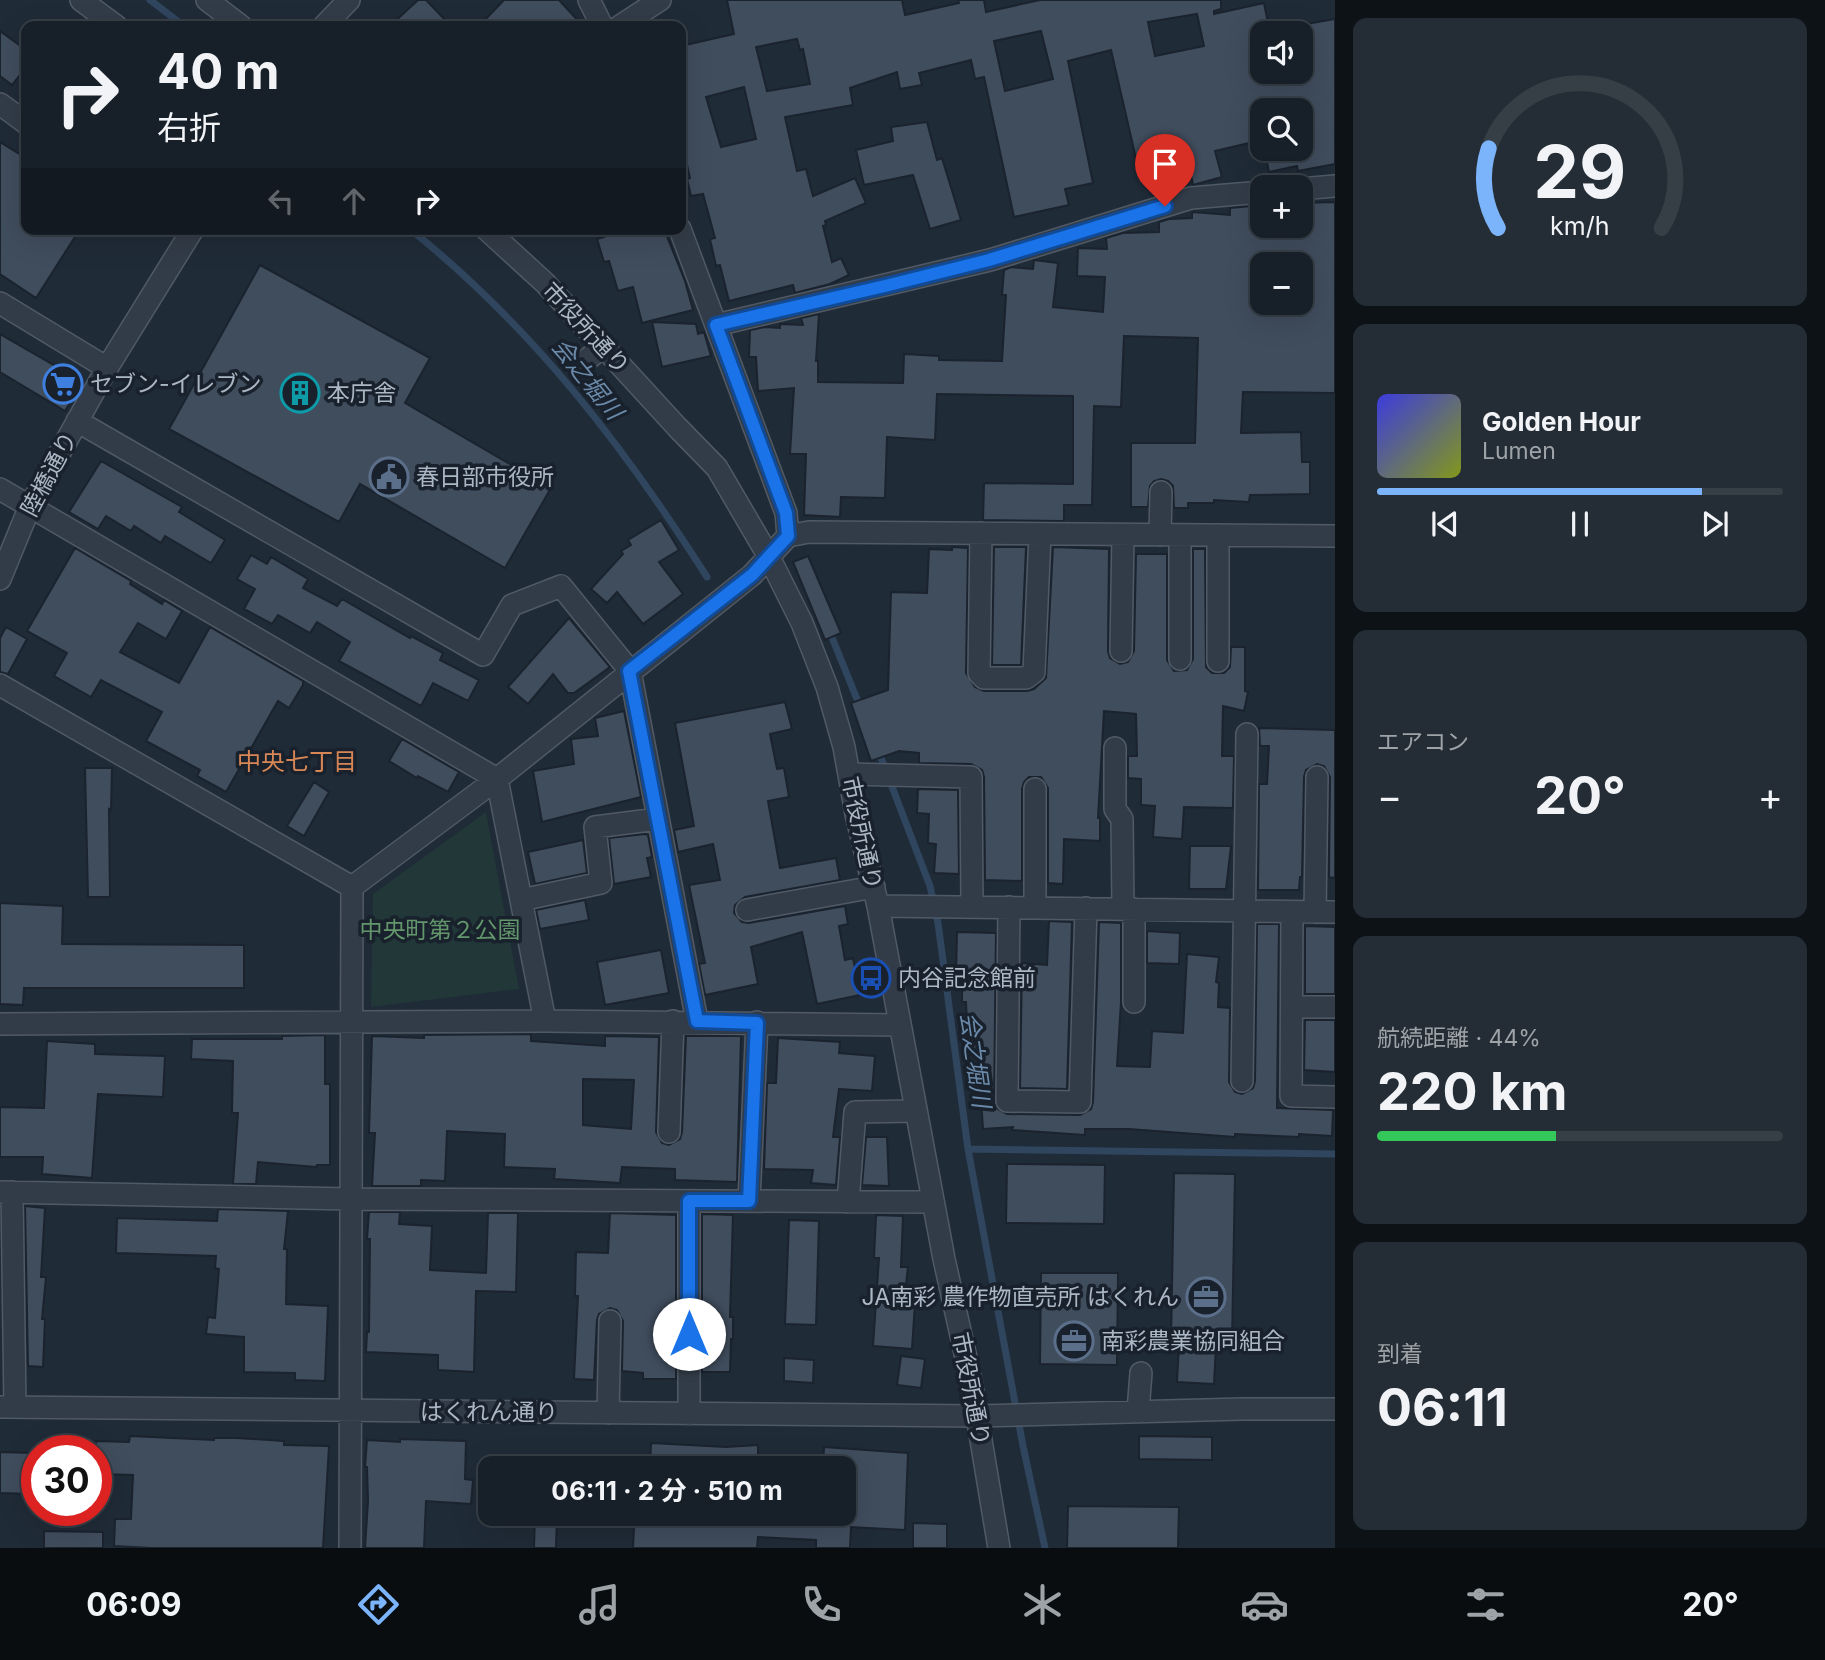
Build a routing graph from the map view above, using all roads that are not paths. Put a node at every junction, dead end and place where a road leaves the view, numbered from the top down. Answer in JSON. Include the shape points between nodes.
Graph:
{"nodes":[{"id":1,"x":81,"y":0,"type":"edge"},
{"id":2,"x":207,"y":0,"type":"edge"},
{"id":3,"x":349,"y":0,"type":"edge"},
{"id":4,"x":589,"y":0,"type":"edge"},
{"id":5,"x":660,"y":0,"type":"edge"},
{"id":6,"x":109,"y":21,"type":"edge"},
{"id":7,"x":234,"y":21,"type":"edge"},
{"id":8,"x":329,"y":21,"type":"edge"},
{"id":9,"x":600,"y":21,"type":"edge"},
{"id":10,"x":628,"y":21,"type":"edge"},
{"id":11,"x":0,"y":104,"type":"edge"},
{"id":12,"x":21,"y":119,"type":"edge"},
{"id":13,"x":1335,"y":186,"type":"edge"},
{"id":14,"x":1313,"y":188,"type":"edge"},
{"id":15,"x":1250,"y":193,"type":"edge"},
{"id":16,"x":183,"y":235,"type":"edge"},
{"id":17,"x":493,"y":235,"type":"edge"},
{"id":18,"x":682,"y":235,"type":"edge"},
{"id":19,"x":0,"y":303,"type":"edge"},
{"id":20,"x":716,"y":325,"type":"junction"},
{"id":21,"x":604,"y":346,"type":"junction"},
{"id":22,"x":580,"y":365,"type":"dead end"},
{"id":23,"x":107,"y":368,"type":"junction"},
{"id":24,"x":77,"y":421,"type":"junction"},
{"id":25,"x":0,"y":489,"type":"edge"},
{"id":26,"x":1161,"y":492,"type":"dead end"},
{"id":27,"x":30,"y":506,"type":"junction"},
{"id":28,"x":981,"y":533,"type":"junction"},
{"id":29,"x":1040,"y":534,"type":"junction"},
{"id":30,"x":1123,"y":535,"type":"junction"},
{"id":31,"x":1170,"y":535,"type":"junction"},
{"id":32,"x":788,"y":536,"type":"junction"},
{"id":33,"x":1219,"y":536,"type":"junction"},
{"id":34,"x":1335,"y":536,"type":"edge"},
{"id":35,"x":769,"y":557,"type":"junction"},
{"id":36,"x":0,"y":579,"type":"edge"},
{"id":37,"x":1121,"y":651,"type":"dead end"},
{"id":38,"x":1180,"y":659,"type":"dead end"},
{"id":39,"x":1218,"y":661,"type":"dead end"},
{"id":40,"x":629,"y":671,"type":"junction"},
{"id":41,"x":13,"y":687,"type":"edge"},
{"id":42,"x":1247,"y":734,"type":"dead end"},
{"id":43,"x":1115,"y":748,"type":"dead end"},
{"id":44,"x":849,"y":774,"type":"junction"},
{"id":45,"x":1317,"y":777,"type":"dead end"},
{"id":46,"x":497,"y":779,"type":"junction"},
{"id":47,"x":1035,"y":789,"type":"dead end"},
{"id":48,"x":658,"y":819,"type":"junction"},
{"id":49,"x":352,"y":887,"type":"junction"},
{"id":50,"x":876,"y":897,"type":"junction"},
{"id":51,"x":521,"y":900,"type":"junction"},
{"id":52,"x":972,"y":907,"type":"junction"},
{"id":53,"x":1009,"y":907,"type":"junction"},
{"id":54,"x":1035,"y":908,"type":"junction"},
{"id":55,"x":1086,"y":908,"type":"junction"},
{"id":56,"x":1128,"y":909,"type":"junction"},
{"id":57,"x":747,"y":910,"type":"dead end"},
{"id":58,"x":1245,"y":911,"type":"junction"},
{"id":59,"x":1292,"y":912,"type":"junction"},
{"id":60,"x":1325,"y":912,"type":"edge"},
{"id":61,"x":1134,"y":1002,"type":"dead end"},
{"id":62,"x":1293,"y":1007,"type":"junction"},
{"id":63,"x":1335,"y":1007,"type":"edge"},
{"id":64,"x":351,"y":1021,"type":"junction"},
{"id":65,"x":545,"y":1021,"type":"junction"},
{"id":66,"x":673,"y":1021,"type":"junction"},
{"id":67,"x":697,"y":1021,"type":"junction"},
{"id":68,"x":757,"y":1023,"type":"junction"},
{"id":69,"x":0,"y":1024,"type":"edge"},
{"id":70,"x":900,"y":1025,"type":"junction"},
{"id":71,"x":1242,"y":1081,"type":"dead end"},
{"id":72,"x":1335,"y":1097,"type":"edge"},
{"id":73,"x":916,"y":1111,"type":"junction"},
{"id":74,"x":669,"y":1132,"type":"dead end"},
{"id":75,"x":6,"y":1192,"type":"edge"},
{"id":76,"x":350,"y":1199,"type":"junction"},
{"id":77,"x":689,"y":1201,"type":"junction"},
{"id":78,"x":749,"y":1201,"type":"junction"},
{"id":79,"x":848,"y":1202,"type":"junction"},
{"id":80,"x":933,"y":1202,"type":"junction"},
{"id":81,"x":610,"y":1321,"type":"dead end"},
{"id":82,"x":1141,"y":1373,"type":"dead end"},
{"id":83,"x":7,"y":1407,"type":"edge"},
{"id":84,"x":1335,"y":1409,"type":"edge"},
{"id":85,"x":350,"y":1411,"type":"junction"},
{"id":86,"x":608,"y":1413,"type":"junction"},
{"id":87,"x":689,"y":1414,"type":"junction"},
{"id":88,"x":1127,"y":1415,"type":"junction"},
{"id":89,"x":978,"y":1416,"type":"junction"},
{"id":90,"x":350,"y":1548,"type":"edge"},
{"id":91,"x":999,"y":1548,"type":"edge"}],
"edges":[{"from":1,"to":6,"type":"street"},
{"from":2,"to":7,"type":"street"},
{"from":3,"to":8,"type":"street"},
{"from":4,"to":9,"type":"street"},
{"from":5,"to":10,"type":"street"},
{"from":11,"to":12,"type":"street"},
{"from":13,"to":14,"type":"street"},
{"from":15,"to":20,"type":"street","via":[[1191,198],[989,260]]},
{"from":16,"to":23,"type":"street","name":"陸橋通り"},
{"from":17,"to":21,"type":"street","name":"市役所通り"},
{"from":18,"to":20,"type":"street"},
{"from":19,"to":23,"type":"street"},
{"from":20,"to":32,"type":"street","via":[[786,513]]},
{"from":21,"to":22,"type":"street"},
{"from":21,"to":35,"type":"street","name":"市役所通り","via":[[718,468]]},
{"from":23,"to":24,"type":"street","name":"陸橋通り"},
{"from":24,"to":27,"type":"street","name":"陸橋通り"},
{"from":24,"to":40,"type":"street","via":[[483,655],[512,604],[561,586]]},
{"from":25,"to":27,"type":"street"},
{"from":26,"to":31,"type":"street"},
{"from":27,"to":36,"type":"street","name":"陸橋通り"},
{"from":27,"to":46,"type":"street"},
{"from":28,"to":29,"type":"street"},
{"from":28,"to":29,"type":"street","via":[[979,673],[984,678],[1026,678],[1034,672]]},
{"from":28,"to":32,"type":"street"},
{"from":29,"to":30,"type":"street"},
{"from":30,"to":31,"type":"street"},
{"from":30,"to":37,"type":"street"},
{"from":31,"to":33,"type":"street"},
{"from":31,"to":38,"type":"street"},
{"from":32,"to":35,"type":"street"},
{"from":33,"to":34,"type":"street"},
{"from":33,"to":39,"type":"street"},
{"from":35,"to":40,"type":"street"},
{"from":35,"to":44,"type":"street","name":"市役所通り","via":[[803,623],[827,687]]},
{"from":40,"to":46,"type":"street"},
{"from":40,"to":48,"type":"street"},
{"from":41,"to":49,"type":"street"},
{"from":42,"to":58,"type":"street"},
{"from":43,"to":56,"type":"street","via":[[1115,809],[1122,819]]},
{"from":44,"to":50,"type":"street","name":"市役所通り"},
{"from":44,"to":52,"type":"street","via":[[971,777]]},
{"from":45,"to":60,"type":"street"},
{"from":46,"to":49,"type":"street"},
{"from":46,"to":51,"type":"street"},
{"from":47,"to":54,"type":"street"},
{"from":48,"to":51,"type":"street","via":[[595,827],[601,883]]},
{"from":48,"to":67,"type":"street"},
{"from":49,"to":64,"type":"street"},
{"from":50,"to":52,"type":"street"},
{"from":50,"to":57,"type":"street"},
{"from":50,"to":70,"type":"street","name":"市役所通り"},
{"from":51,"to":65,"type":"street"},
{"from":52,"to":53,"type":"street"},
{"from":53,"to":54,"type":"street"},
{"from":53,"to":55,"type":"street","via":[[1007,1101],[1068,1102],[1080,1102]]},
{"from":54,"to":55,"type":"street"},
{"from":55,"to":56,"type":"street"},
{"from":56,"to":58,"type":"street"},
{"from":56,"to":61,"type":"street"},
{"from":58,"to":59,"type":"street"},
{"from":58,"to":71,"type":"street"},
{"from":59,"to":60,"type":"street"},
{"from":59,"to":62,"type":"street"},
{"from":62,"to":63,"type":"street"},
{"from":62,"to":72,"type":"street","via":[[1291,1096]]},
{"from":64,"to":65,"type":"street"},
{"from":64,"to":69,"type":"street"},
{"from":64,"to":76,"type":"street"},
{"from":65,"to":66,"type":"street"},
{"from":66,"to":67,"type":"street"},
{"from":66,"to":74,"type":"street"},
{"from":67,"to":68,"type":"street"},
{"from":68,"to":70,"type":"street"},
{"from":68,"to":78,"type":"street"},
{"from":70,"to":73,"type":"street","name":"市役所通り"},
{"from":73,"to":79,"type":"street","via":[[855,1112]]},
{"from":73,"to":80,"type":"street","name":"市役所通り"},
{"from":75,"to":76,"type":"street"},
{"from":75,"to":83,"type":"street"},
{"from":76,"to":77,"type":"street"},
{"from":76,"to":85,"type":"street"},
{"from":77,"to":78,"type":"street"},
{"from":77,"to":87,"type":"street"},
{"from":78,"to":79,"type":"street"},
{"from":79,"to":80,"type":"street"},
{"from":80,"to":89,"type":"street","name":"市役所通り"},
{"from":81,"to":86,"type":"street"},
{"from":82,"to":88,"type":"street"},
{"from":83,"to":85,"type":"street","name":"はくれん通り"},
{"from":84,"to":88,"type":"street","name":"はくれん通り"},
{"from":85,"to":86,"type":"street","name":"はくれん通り"},
{"from":85,"to":90,"type":"street"},
{"from":86,"to":87,"type":"street","name":"はくれん通り"},
{"from":87,"to":89,"type":"street","name":"はくれん通り"},
{"from":88,"to":89,"type":"street","name":"はくれん通り"},
{"from":89,"to":91,"type":"street","name":"市役所通り"}]}
